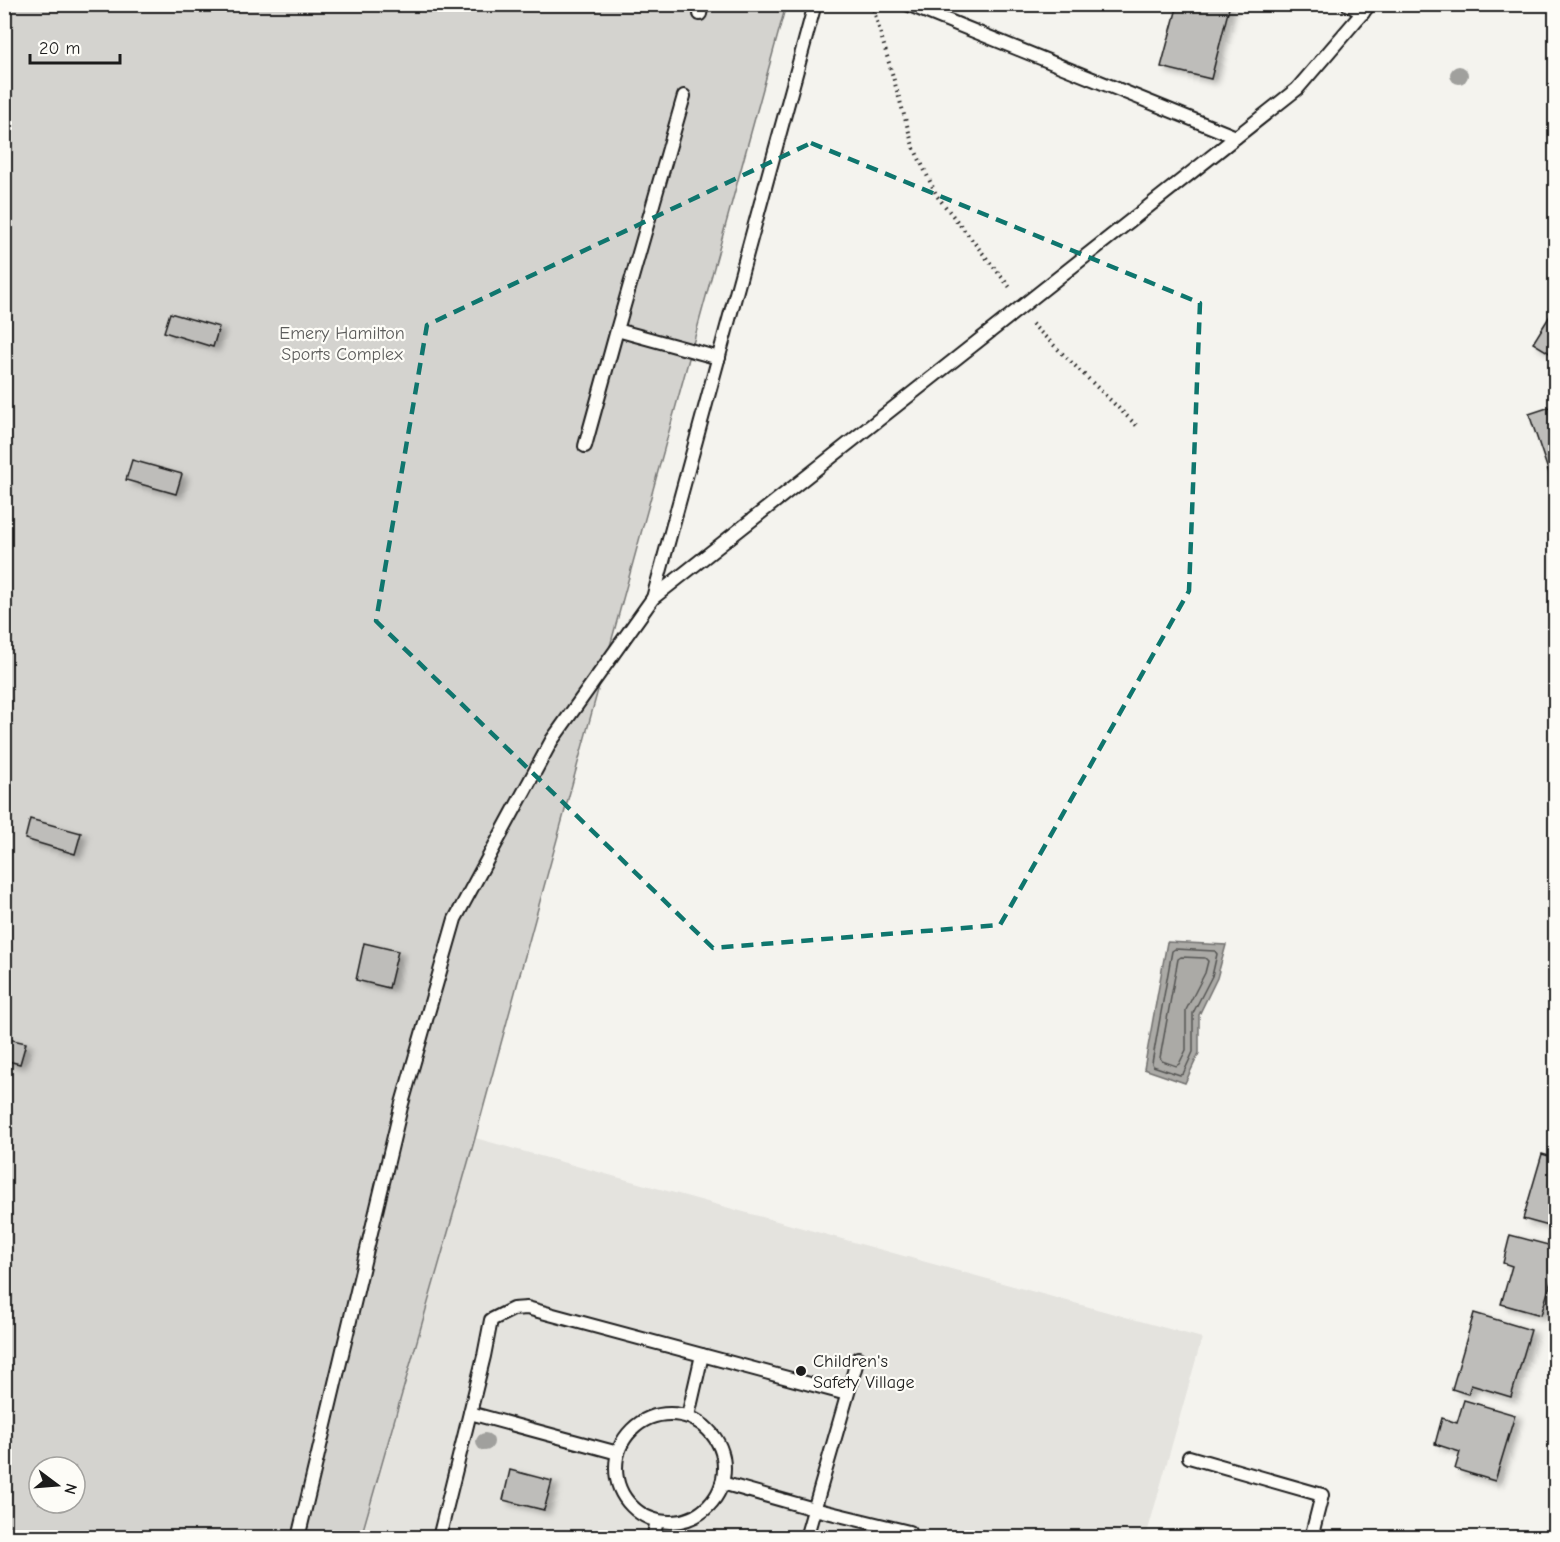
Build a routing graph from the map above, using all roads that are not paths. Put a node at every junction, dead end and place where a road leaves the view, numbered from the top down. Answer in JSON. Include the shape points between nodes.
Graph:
{"nodes":[{"id":1,"x":815,"y":4,"type":"edge"},
{"id":2,"x":907,"y":4,"type":"edge"},
{"id":3,"x":1347,"y":4,"type":"edge"},
{"id":4,"x":1367,"y":9,"type":"edge"},
{"id":5,"x":684,"y":96,"type":"dead end"},
{"id":6,"x":1236,"y":137,"type":"junction"},
{"id":7,"x":617,"y":330,"type":"junction"},
{"id":8,"x":719,"y":358,"type":"junction"},
{"id":9,"x":585,"y":446,"type":"dead end"},
{"id":10,"x":653,"y":598,"type":"junction"},
{"id":11,"x":702,"y":1355,"type":"junction"},
{"id":12,"x":858,"y":1358,"type":"dead end"},
{"id":13,"x":847,"y":1394,"type":"junction"},
{"id":14,"x":470,"y":1413,"type":"junction"},
{"id":15,"x":688,"y":1416,"type":"junction"},
{"id":16,"x":618,"y":1453,"type":"junction"},
{"id":17,"x":1189,"y":1457,"type":"dead end"},
{"id":18,"x":722,"y":1483,"type":"junction"},
{"id":19,"x":814,"y":1509,"type":"junction"},
{"id":20,"x":657,"y":1521,"type":"junction"},
{"id":21,"x":909,"y":1532,"type":"dead end"},
{"id":22,"x":298,"y":1538,"type":"edge"},
{"id":23,"x":439,"y":1538,"type":"edge"},
{"id":24,"x":653,"y":1538,"type":"edge"},
{"id":25,"x":806,"y":1538,"type":"edge"},
{"id":26,"x":1311,"y":1538,"type":"edge"}],
"edges":[{"from":1,"to":8,"type":"lane"},
{"from":2,"to":6,"type":"lane"},
{"from":3,"to":4,"type":"lane"},
{"from":4,"to":6,"type":"lane","via":[[1297,89]]},
{"from":5,"to":7,"type":"lane"},
{"from":6,"to":10,"type":"lane"},
{"from":7,"to":8,"type":"lane"},
{"from":7,"to":9,"type":"lane"},
{"from":8,"to":10,"type":"lane"},
{"from":10,"to":22,"type":"lane","via":[[552,740],[455,919],[401,1107]]},
{"from":11,"to":13,"type":"lane"},
{"from":11,"to":14,"type":"lane","via":[[527,1308],[513,1309],[491,1320]]},
{"from":11,"to":15,"type":"lane"},
{"from":12,"to":13,"type":"lane"},
{"from":13,"to":19,"type":"lane"},
{"from":14,"to":16,"type":"lane"},
{"from":14,"to":23,"type":"lane"},
{"from":15,"to":16,"type":"lane","via":[[675,1413],[648,1417],[627,1434]]},
{"from":15,"to":18,"type":"lane","via":[[711,1432],[718,1443],[723,1456]]},
{"from":16,"to":20,"type":"lane","via":[[615,1473],[624,1498],[633,1509]]},
{"from":17,"to":26,"type":"lane","via":[[1322,1495]]},
{"from":18,"to":19,"type":"lane"},
{"from":18,"to":20,"type":"lane","via":[[712,1501],[697,1515],[671,1522]]},
{"from":19,"to":21,"type":"lane"},
{"from":19,"to":25,"type":"lane"},
{"from":20,"to":24,"type":"lane"}]}
